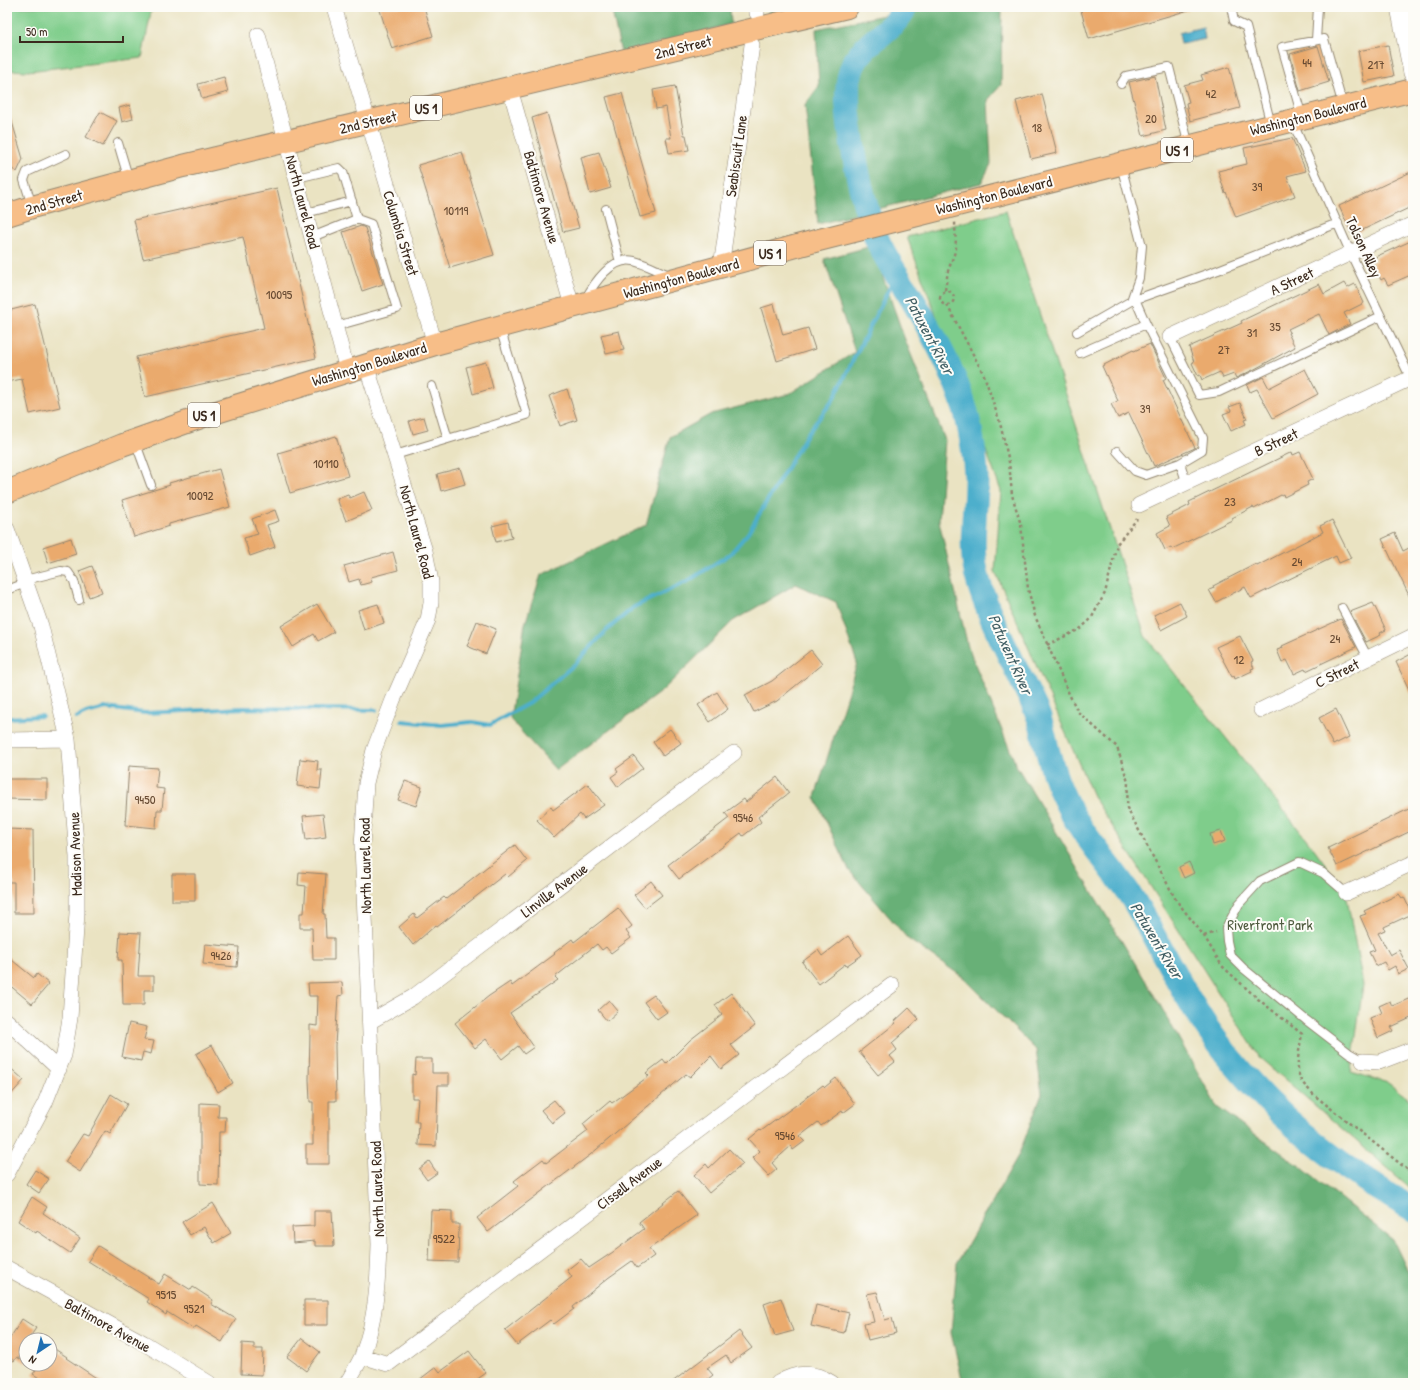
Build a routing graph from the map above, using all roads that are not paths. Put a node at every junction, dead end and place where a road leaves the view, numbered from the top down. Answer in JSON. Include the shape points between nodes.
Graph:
{"nodes":[{"id":1,"x":334,"y":7,"type":"edge"},
{"id":2,"x":847,"y":7,"type":"edge"},
{"id":3,"x":1231,"y":7,"type":"edge"},
{"id":4,"x":1318,"y":7,"type":"edge"},
{"id":5,"x":1400,"y":7,"type":"edge"},
{"id":6,"x":258,"y":35,"type":"dead end"},
{"id":7,"x":1316,"y":40,"type":"junction"},
{"id":8,"x":752,"y":46,"type":"dead end"},
{"id":9,"x":1413,"y":73,"type":"edge"},
{"id":10,"x":1121,"y":84,"type":"dead end"},
{"id":11,"x":510,"y":89,"type":"junction"},
{"id":12,"x":1413,"y":90,"type":"edge"},
{"id":13,"x":1343,"y":107,"type":"junction"},
{"id":14,"x":1288,"y":121,"type":"junction"},
{"id":15,"x":368,"y":122,"type":"junction"},
{"id":16,"x":287,"y":141,"type":"junction"},
{"id":17,"x":118,"y":143,"type":"dead end"},
{"id":18,"x":1189,"y":147,"type":"junction"},
{"id":19,"x":66,"y":154,"type":"dead end"},
{"id":20,"x":1121,"y":165,"type":"junction"},
{"id":21,"x":297,"y":178,"type":"junction"},
{"id":22,"x":130,"y":181,"type":"junction"},
{"id":23,"x":352,"y":201,"type":"junction"},
{"id":24,"x":32,"y":207,"type":"junction"},
{"id":25,"x":606,"y":209,"type":"dead end"},
{"id":26,"x":306,"y":213,"type":"junction"},
{"id":27,"x":7,"y":216,"type":"edge"},
{"id":28,"x":357,"y":219,"type":"junction"},
{"id":29,"x":1338,"y":223,"type":"junction"},
{"id":30,"x":1413,"y":224,"type":"edge"},
{"id":31,"x":312,"y":237,"type":"junction"},
{"id":32,"x":1351,"y":254,"type":"junction"},
{"id":33,"x":620,"y":262,"type":"junction"},
{"id":34,"x":721,"y":267,"type":"junction"},
{"id":35,"x":678,"y":279,"type":"junction"},
{"id":36,"x":1133,"y":300,"type":"junction"},
{"id":37,"x":578,"y":305,"type":"junction"},
{"id":38,"x":1381,"y":316,"type":"junction"},
{"id":39,"x":1146,"y":324,"type":"junction"},
{"id":40,"x":336,"y":326,"type":"junction"},
{"id":41,"x":500,"y":327,"type":"junction"},
{"id":42,"x":1077,"y":332,"type":"dead end"},
{"id":43,"x":1170,"y":337,"type":"joint"},
{"id":44,"x":435,"y":344,"type":"junction"},
{"id":45,"x":1080,"y":353,"type":"dead end"},
{"id":46,"x":357,"y":367,"type":"junction"},
{"id":47,"x":1412,"y":380,"type":"edge"},
{"id":48,"x":432,"y":386,"type":"dead end"},
{"id":49,"x":448,"y":439,"type":"junction"},
{"id":50,"x":134,"y":441,"type":"junction"},
{"id":51,"x":1117,"y":452,"type":"dead end"},
{"id":52,"x":395,"y":455,"type":"junction"},
{"id":53,"x":1180,"y":463,"type":"junction"},
{"id":54,"x":1187,"y":484,"type":"junction"},
{"id":55,"x":151,"y":486,"type":"dead end"},
{"id":56,"x":7,"y":492,"type":"edge"},
{"id":57,"x":1139,"y":505,"type":"road end"},
{"id":58,"x":8,"y":535,"type":"edge"},
{"id":59,"x":25,"y":581,"type":"junction"},
{"id":60,"x":7,"y":590,"type":"edge"},
{"id":61,"x":79,"y":600,"type":"dead end"},
{"id":62,"x":1342,"y":608,"type":"dead end"},
{"id":63,"x":1413,"y":636,"type":"edge"},
{"id":64,"x":1368,"y":658,"type":"junction"},
{"id":65,"x":1261,"y":710,"type":"dead end"},
{"id":66,"x":68,"y":738,"type":"junction"},
{"id":67,"x":7,"y":740,"type":"edge"},
{"id":68,"x":734,"y":753,"type":"dead end"},
{"id":69,"x":1413,"y":863,"type":"edge"},
{"id":70,"x":1346,"y":893,"type":"joint"},
{"id":71,"x":892,"y":985,"type":"dead end"},
{"id":72,"x":371,"y":1020,"type":"junction"},
{"id":73,"x":7,"y":1022,"type":"edge"},
{"id":74,"x":1413,"y":1049,"type":"edge"},
{"id":75,"x":1363,"y":1061,"type":"joint"},
{"id":76,"x":59,"y":1069,"type":"junction"},
{"id":77,"x":7,"y":1174,"type":"edge"},
{"id":78,"x":7,"y":1268,"type":"edge"},
{"id":79,"x":362,"y":1356,"type":"junction"},
{"id":80,"x":209,"y":1383,"type":"edge"},
{"id":81,"x":347,"y":1383,"type":"edge"},
{"id":82,"x":778,"y":1383,"type":"edge"},
{"id":83,"x":832,"y":1383,"type":"edge"}],
"edges":[{"from":1,"to":15,"type":"street","name":"Columbia Street"},
{"from":2,"to":11,"type":"main road","name":"2nd Street","number":"US 1"},
{"from":3,"to":14,"type":"lane","via":[[1234,21],[1246,27]]},
{"from":4,"to":7,"type":"lane"},
{"from":5,"to":9,"type":"street"},
{"from":6,"to":16,"type":"street","name":"North Laurel Road"},
{"from":7,"to":13,"type":"lane","via":[[1324,39]]},
{"from":7,"to":14,"type":"lane","via":[[1282,47]]},
{"from":8,"to":34,"type":"street","name":"Seabiscuit Lane"},
{"from":10,"to":18,"type":"lane","via":[[1126,76],[1169,67]]},
{"from":11,"to":15,"type":"main road","name":"2nd Street","number":"US 1"},
{"from":11,"to":37,"type":"street","name":"Baltimore Avenue"},
{"from":12,"to":13,"type":"main road","name":"Washington Boulevard","number":"US 1"},
{"from":13,"to":14,"type":"main road","name":"Washington Boulevard","number":"US 1"},
{"from":14,"to":18,"type":"main road","name":"Washington Boulevard","number":"US 1"},
{"from":14,"to":29,"type":"lane","name":"Tolson Alley"},
{"from":15,"to":16,"type":"main road","name":"2nd Street","number":"US 1"},
{"from":15,"to":44,"type":"street","name":"Columbia Street"},
{"from":16,"to":21,"type":"street","name":"North Laurel Road"},
{"from":16,"to":22,"type":"main road","name":"2nd Street","number":"US 1"},
{"from":17,"to":22,"type":"lane"},
{"from":18,"to":20,"type":"main road","name":"Washington Boulevard","number":"US 1"},
{"from":19,"to":24,"type":"lane","via":[[27,172],[24,180]]},
{"from":20,"to":34,"type":"main road","name":"Washington Boulevard","number":"US 1","via":[[947,207]]},
{"from":20,"to":36,"type":"lane","via":[[1142,246],[1139,278]]},
{"from":21,"to":23,"type":"lane","via":[[340,168],[344,172]]},
{"from":21,"to":26,"type":"street","name":"North Laurel Road"},
{"from":22,"to":24,"type":"main road","name":"2nd Street","number":"US 1"},
{"from":23,"to":26,"type":"lane"},
{"from":23,"to":28,"type":"lane"},
{"from":24,"to":27,"type":"main road","name":"2nd Street","number":"US 1"},
{"from":25,"to":33,"type":"lane"},
{"from":26,"to":31,"type":"street","name":"North Laurel Road"},
{"from":28,"to":31,"type":"lane"},
{"from":28,"to":40,"type":"lane","via":[[371,224],[397,309]]},
{"from":29,"to":32,"type":"lane","name":"Tolson Alley"},
{"from":29,"to":36,"type":"lane"},
{"from":30,"to":32,"type":"street","name":"A Street"},
{"from":31,"to":40,"type":"street","name":"North Laurel Road"},
{"from":32,"to":38,"type":"lane","name":"Tolson Alley"},
{"from":32,"to":43,"type":"street","name":"A Street"},
{"from":33,"to":35,"type":"lane","via":[[633,261]]},
{"from":33,"to":37,"type":"lane","via":[[595,282]]},
{"from":34,"to":35,"type":"main road","name":"Washington Boulevard","number":"US 1"},
{"from":35,"to":37,"type":"main road","name":"Washington Boulevard","number":"US 1"},
{"from":36,"to":39,"type":"lane"},
{"from":36,"to":42,"type":"lane"},
{"from":37,"to":41,"type":"main road","name":"Washington Boulevard","number":"US 1"},
{"from":38,"to":43,"type":"lane","via":[[1219,392],[1199,395]]},
{"from":38,"to":47,"type":"lane","name":"Tolson Alley"},
{"from":39,"to":45,"type":"lane"},
{"from":39,"to":53,"type":"lane","via":[[1203,438],[1202,450]]},
{"from":40,"to":46,"type":"street","name":"North Laurel Road"},
{"from":41,"to":44,"type":"main road","name":"Washington Boulevard","number":"US 1"},
{"from":41,"to":49,"type":"lane","via":[[527,415]]},
{"from":44,"to":46,"type":"main road","name":"Washington Boulevard","number":"US 1"},
{"from":46,"to":50,"type":"main road","name":"Washington Boulevard","number":"US 1","via":[[242,403]]},
{"from":46,"to":52,"type":"street","name":"North Laurel Road"},
{"from":47,"to":54,"type":"street","name":"B Street"},
{"from":48,"to":49,"type":"lane"},
{"from":49,"to":52,"type":"lane"},
{"from":50,"to":55,"type":"lane"},
{"from":50,"to":56,"type":"main road","name":"Washington Boulevard","number":"US 1"},
{"from":51,"to":53,"type":"lane","via":[[1135,471],[1146,475]]},
{"from":52,"to":72,"type":"street","name":"North Laurel Road","via":[[425,551],[431,582],[431,603],[428,620],[374,750],[366,783],[362,846]]},
{"from":53,"to":54,"type":"lane"},
{"from":54,"to":57,"type":"street","name":"B Street"},
{"from":58,"to":59,"type":"street","name":"Madison Avenue"},
{"from":59,"to":60,"type":"lane"},
{"from":59,"to":61,"type":"lane","via":[[61,571],[68,572],[74,581]]},
{"from":59,"to":66,"type":"street","name":"Madison Avenue","via":[[43,633]]},
{"from":62,"to":64,"type":"lane"},
{"from":63,"to":64,"type":"street","name":"C Street"},
{"from":64,"to":65,"type":"street","name":"C Street"},
{"from":66,"to":67,"type":"street"},
{"from":66,"to":76,"type":"street","name":"Madison Avenue","via":[[77,857],[77,913],[67,1041]]},
{"from":68,"to":72,"type":"street","name":"Linville Avenue","via":[[413,997]]},
{"from":69,"to":70,"type":"street"},
{"from":70,"to":75,"type":"lane","via":[[1323,873],[1299,862],[1260,881],[1239,904],[1226,928],[1226,941],[1230,955],[1243,968],[1306,1020]]},
{"from":71,"to":79,"type":"street","name":"Cissell Avenue","via":[[388,1364]]},
{"from":72,"to":79,"type":"street","name":"North Laurel Road","via":[[379,1244],[378,1283],[374,1314]]},
{"from":73,"to":76,"type":"street"},
{"from":74,"to":75,"type":"street","via":[[1379,1062]]},
{"from":76,"to":77,"type":"street","name":"Madison Avenue","via":[[45,1103]]},
{"from":78,"to":80,"type":"street","name":"Baltimore Avenue","via":[[144,1343]]},
{"from":79,"to":81,"type":"street","name":"North Laurel Road"},
{"from":82,"to":83,"type":"street","via":[[797,1374],[821,1376]]}]}
